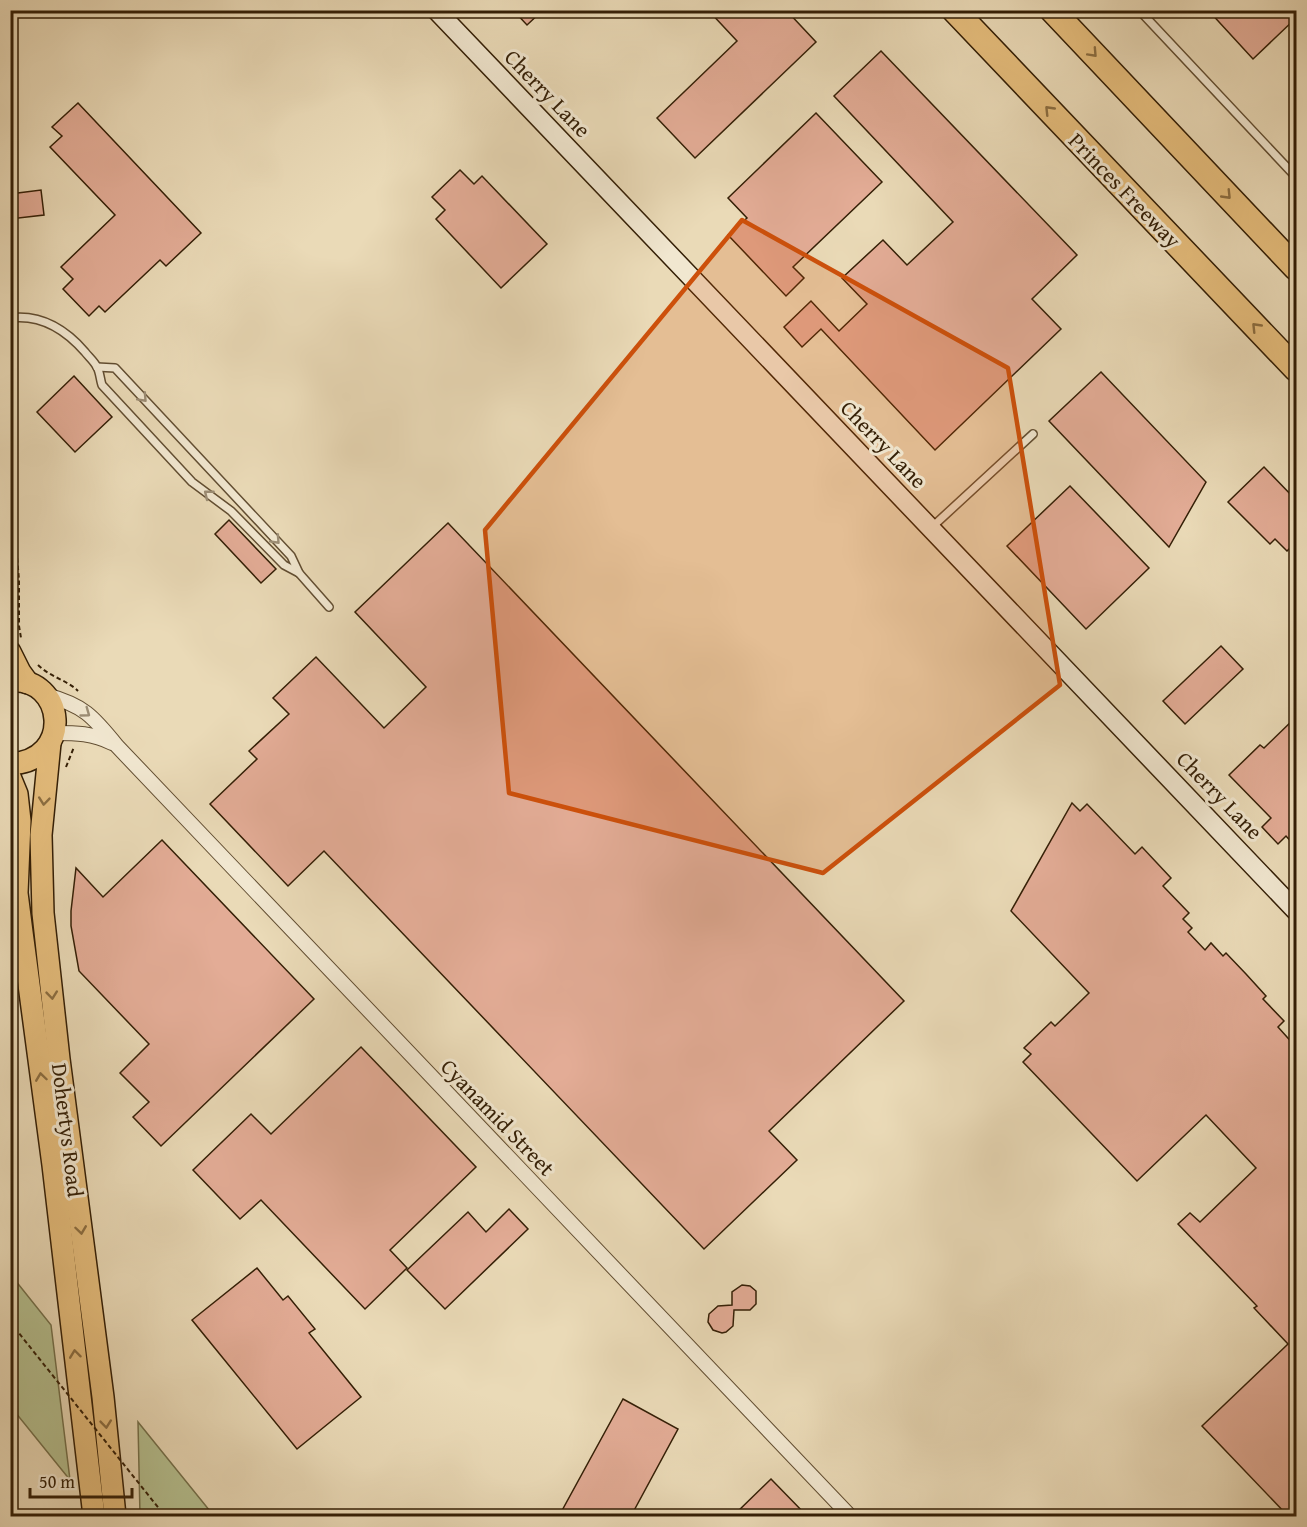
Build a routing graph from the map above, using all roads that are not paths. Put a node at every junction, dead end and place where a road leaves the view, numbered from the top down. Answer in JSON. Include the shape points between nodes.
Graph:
{"nodes":[{"id":1,"x":436,"y":10,"type":"edge"},
{"id":2,"x":954,"y":10,"type":"edge"},
{"id":3,"x":1052,"y":10,"type":"edge"},
{"id":4,"x":1139,"y":10,"type":"edge"},
{"id":5,"x":1296,"y":177,"type":"edge"},
{"id":6,"x":1296,"y":268,"type":"edge"},
{"id":7,"x":10,"y":318,"type":"edge"},
{"id":8,"x":98,"y":367,"type":"junction"},
{"id":9,"x":1296,"y":369,"type":"edge"},
{"id":10,"x":1033,"y":434,"type":"dead end"},
{"id":11,"x":931,"y":528,"type":"junction"},
{"id":12,"x":299,"y":573,"type":"junction"},
{"id":13,"x":329,"y":607,"type":"dead end"},
{"id":14,"x":17,"y":649,"type":"edge"},
{"id":15,"x":25,"y":676,"type":"edge"},
{"id":16,"x":46,"y":695,"type":"junction"},
{"id":17,"x":52,"y":738,"type":"junction"},
{"id":18,"x":117,"y":746,"type":"junction"},
{"id":19,"x":10,"y":764,"type":"edge"},
{"id":20,"x":10,"y":777,"type":"edge"},
{"id":21,"x":1296,"y":911,"type":"edge"},
{"id":22,"x":94,"y":1516,"type":"edge"},
{"id":23,"x":115,"y":1516,"type":"edge"},
{"id":24,"x":850,"y":1516,"type":"edge"}],
"edges":[{"from":1,"to":11,"type":"street","name":"Cherry Lane"},
{"from":9,"to":2,"type":"highway","name":"Princes Freeway","one_way":true},
{"from":3,"to":6,"type":"highway","one_way":true},
{"from":4,"to":5,"type":"lane"},
{"from":7,"to":8,"type":"lane","via":[[33,319],[60,328]]},
{"from":12,"to":8,"type":"lane","one_way":true,"via":[[284,565],[231,511],[192,482],[102,385]]},
{"from":8,"to":12,"type":"lane","one_way":true,"via":[[115,368],[291,556]]},
{"from":10,"to":11,"type":"lane"},
{"from":11,"to":21,"type":"street","name":"Cherry Lane"},
{"from":12,"to":13,"type":"lane"},
{"from":14,"to":15,"type":"main road","via":[[20,672]]},
{"from":15,"to":16,"type":"main road"},
{"from":16,"to":17,"type":"main road","name":"Dohertys Road","via":[[56,720]]},
{"from":16,"to":18,"type":"street","name":"Cyanamid Street","one_way":true,"via":[[83,710]]},
{"from":17,"to":18,"type":"street","name":"Cyanamid Street","via":[[77,733],[99,736]]},
{"from":17,"to":19,"type":"main road","via":[[34,759]]},
{"from":17,"to":23,"type":"main road","name":"Dohertys Road","one_way":true,"via":[[41,835],[44,922]]},
{"from":18,"to":24,"type":"street","name":"Cyanamid Street"},
{"from":22,"to":20,"type":"main road","name":"Dohertys Road","one_way":true,"via":[[17,893],[20,821],[17,794]]}]}
